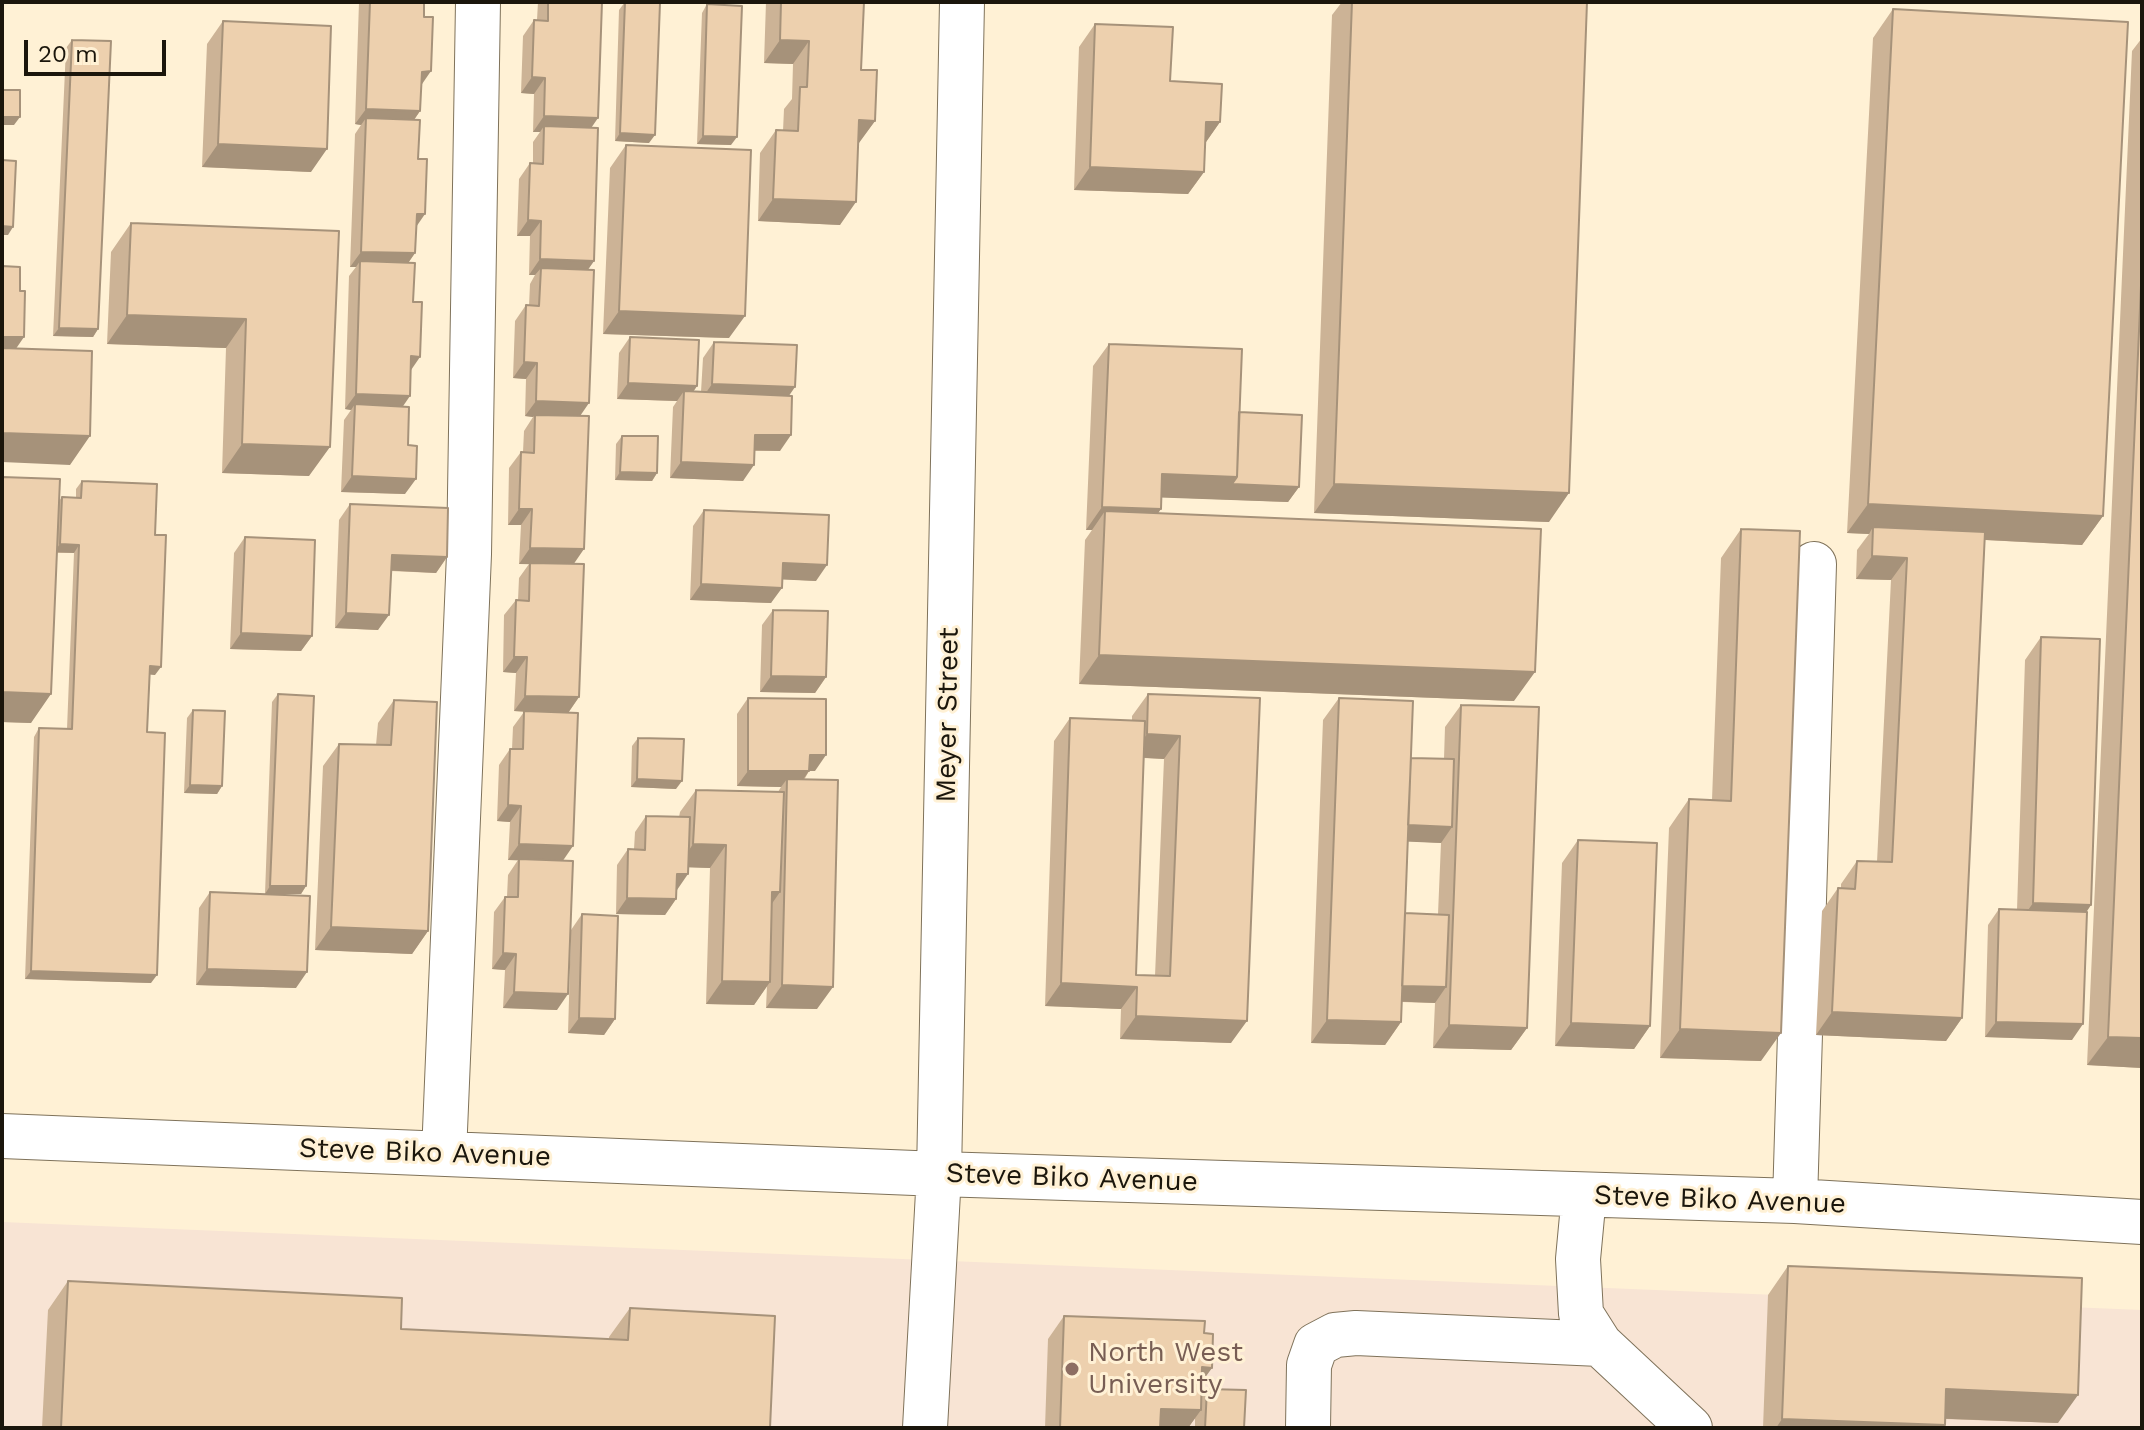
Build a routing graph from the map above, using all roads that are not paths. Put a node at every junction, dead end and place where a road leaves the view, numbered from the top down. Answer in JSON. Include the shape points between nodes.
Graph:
{"nodes":[{"id":1,"x":478,"y":2,"type":"edge"},
{"id":2,"x":962,"y":2,"type":"edge"},
{"id":3,"x":1814,"y":564,"type":"dead end"},
{"id":4,"x":2,"y":1136,"type":"edge"},
{"id":5,"x":444,"y":1154,"type":"junction"},
{"id":6,"x":939,"y":1174,"type":"junction"},
{"id":7,"x":1584,"y":1195,"type":"junction"},
{"id":8,"x":1795,"y":1201,"type":"junction"},
{"id":9,"x":2142,"y":1222,"type":"edge"},
{"id":10,"x":1600,"y":1344,"type":"junction"},
{"id":11,"x":925,"y":1428,"type":"edge"},
{"id":12,"x":1308,"y":1428,"type":"edge"},
{"id":13,"x":1690,"y":1428,"type":"edge"}],
"edges":[{"from":1,"to":5,"type":"street","via":[[469,554]]},
{"from":2,"to":6,"type":"street","name":"Meyer Street"},
{"from":3,"to":8,"type":"street"},
{"from":4,"to":5,"type":"street","name":"Steve Biko Avenue"},
{"from":5,"to":6,"type":"street","name":"Steve Biko Avenue"},
{"from":6,"to":7,"type":"street","name":"Steve Biko Avenue"},
{"from":6,"to":11,"type":"street","name":"Meyer Street"},
{"from":7,"to":8,"type":"street","name":"Steve Biko Avenue"},
{"from":7,"to":10,"type":"street","via":[[1578,1259],[1581,1314]]},
{"from":8,"to":9,"type":"street","name":"Steve Biko Avenue"},
{"from":10,"to":12,"type":"street","via":[[1335,1335],[1316,1345],[1309,1365]]},
{"from":10,"to":13,"type":"street"}]}
